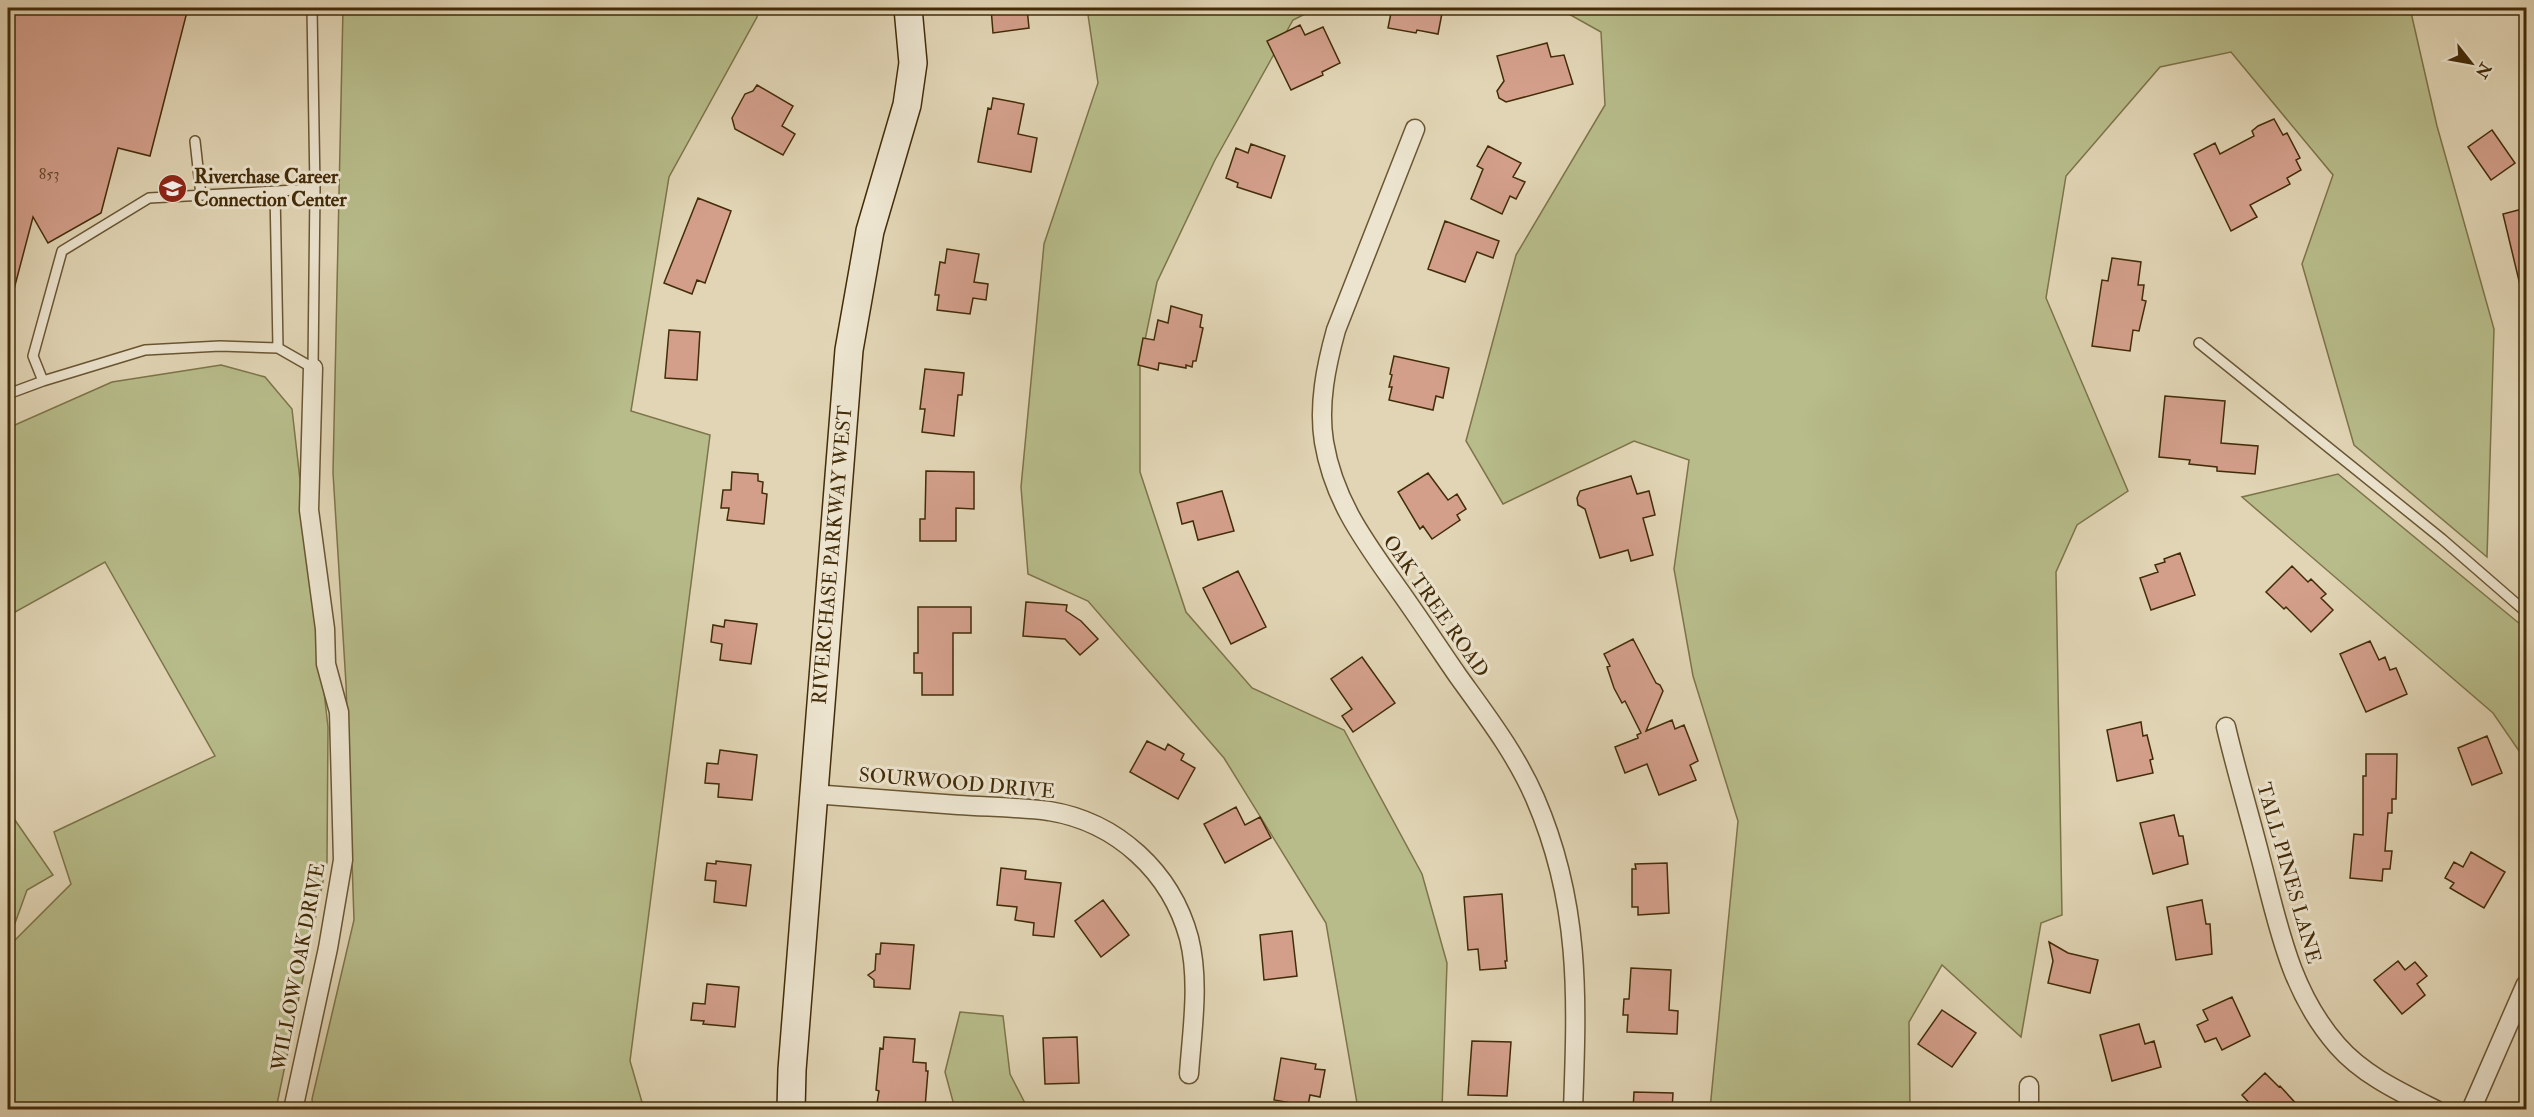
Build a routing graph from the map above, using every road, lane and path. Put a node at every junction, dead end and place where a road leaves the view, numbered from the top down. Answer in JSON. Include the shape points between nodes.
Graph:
{"nodes":[{"id":1,"x":312,"y":8,"type":"edge"},
{"id":2,"x":908,"y":8,"type":"edge"},
{"id":3,"x":1415,"y":129,"type":"dead end"},
{"id":4,"x":195,"y":141,"type":"dead end"},
{"id":5,"x":315,"y":189,"type":"junction"},
{"id":6,"x":275,"y":191,"type":"junction"},
{"id":7,"x":201,"y":195,"type":"junction"},
{"id":8,"x":2199,"y":343,"type":"dead end"},
{"id":9,"x":278,"y":348,"type":"junction"},
{"id":10,"x":313,"y":368,"type":"junction"},
{"id":11,"x":43,"y":381,"type":"junction"},
{"id":12,"x":8,"y":394,"type":"edge"},
{"id":13,"x":2526,"y":612,"type":"edge"},
{"id":14,"x":2226,"y":727,"type":"dead end"},
{"id":15,"x":813,"y":794,"type":"junction"},
{"id":16,"x":2526,"y":984,"type":"edge"},
{"id":17,"x":1189,"y":1074,"type":"dead end"},
{"id":18,"x":2029,"y":1086,"type":"dead end"},
{"id":19,"x":293,"y":1110,"type":"edge"},
{"id":20,"x":791,"y":1110,"type":"edge"},
{"id":21,"x":1573,"y":1110,"type":"edge"},
{"id":22,"x":2029,"y":1110,"type":"edge"},
{"id":23,"x":2436,"y":1110,"type":"edge"},
{"id":24,"x":2471,"y":1110,"type":"edge"}],
"edges":[{"from":1,"to":5,"type":"lane"},
{"from":2,"to":15,"type":"street","name":"RIVERCHASE PARKWAY WEST","via":[[913,63],[907,105],[870,231],[849,350]]},
{"from":3,"to":21,"type":"street","name":"OAK TREE ROAD","via":[[1336,330],[1324,389],[1324,442],[1339,492],[1363,542],[1494,726],[1534,796],[1547,828],[1572,932],[1577,1004]]},
{"from":4,"to":7,"type":"lane"},
{"from":5,"to":6,"type":"lane"},
{"from":5,"to":10,"type":"lane"},
{"from":6,"to":7,"type":"lane"},
{"from":6,"to":9,"type":"lane"},
{"from":7,"to":11,"type":"lane","via":[[149,198],[62,251],[33,356]]},
{"from":8,"to":13,"type":"lane"},
{"from":9,"to":10,"type":"lane"},
{"from":9,"to":11,"type":"lane","via":[[235,345],[146,350]]},
{"from":10,"to":19,"type":"street","name":"WILLOW OAK DRIVE","via":[[309,510],[326,664],[339,712],[343,860]]},
{"from":11,"to":12,"type":"lane"},
{"from":14,"to":23,"type":"street","name":"TALL PINES LANE","via":[[2289,965],[2309,1005],[2349,1057],[2383,1083]]},
{"from":15,"to":17,"type":"street","name":"SOURWOOD DRIVE","via":[[1048,811],[1097,826],[1140,854],[1176,902],[1189,939],[1194,997]]},
{"from":15,"to":20,"type":"street","name":"RIVERCHASE PARKWAY WEST"},
{"from":16,"to":24,"type":"street"},
{"from":18,"to":22,"type":"street"}]}
